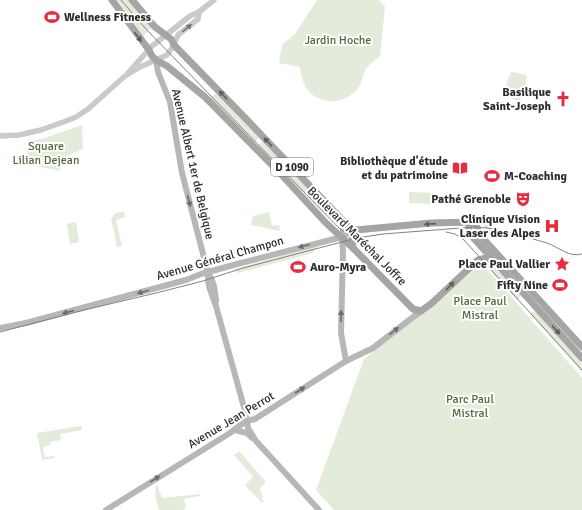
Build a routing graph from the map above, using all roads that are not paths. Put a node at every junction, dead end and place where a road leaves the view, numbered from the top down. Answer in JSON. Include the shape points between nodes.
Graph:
{"nodes":[{"id":1,"x":112,"y":0,"type":"edge"},
{"id":2,"x":132,"y":0,"type":"edge"},
{"id":3,"x":214,"y":0,"type":"edge"},
{"id":4,"x":199,"y":12,"type":"junction"},
{"id":5,"x":165,"y":36,"type":"junction"},
{"id":6,"x":174,"y":45,"type":"junction"},
{"id":7,"x":149,"y":50,"type":"junction"},
{"id":8,"x":156,"y":60,"type":"junction"},
{"id":9,"x":126,"y":76,"type":"junction"},
{"id":10,"x":0,"y":136,"type":"edge"},
{"id":11,"x":471,"y":222,"type":"junction"},
{"id":12,"x":344,"y":223,"type":"junction"},
{"id":13,"x":356,"y":230,"type":"junction"},
{"id":14,"x":342,"y":237,"type":"junction"},
{"id":15,"x":353,"y":248,"type":"junction"},
{"id":16,"x":344,"y":252,"type":"junction"},
{"id":17,"x":495,"y":262,"type":"junction"},
{"id":18,"x":208,"y":273,"type":"junction"},
{"id":19,"x":421,"y":311,"type":"junction"},
{"id":20,"x":0,"y":328,"type":"edge"},
{"id":21,"x":582,"y":347,"type":"edge"},
{"id":22,"x":582,"y":358,"type":"edge"},
{"id":23,"x":346,"y":361,"type":"junction"},
{"id":24,"x":246,"y":421,"type":"junction"},
{"id":25,"x":234,"y":430,"type":"junction"},
{"id":26,"x":256,"y":441,"type":"junction"},
{"id":27,"x":106,"y":510,"type":"edge"},
{"id":28,"x":319,"y":510,"type":"edge"}],
"edges":[{"from":1,"to":7,"type":"main road","number":"D 1090","one_way":true},
{"from":2,"to":5,"type":"main road","number":"D 1090"},
{"from":3,"to":4,"type":"street"},
{"from":4,"to":5,"type":"street"},
{"from":6,"to":4,"type":"street","one_way":true,"via":[[178,35],[198,19]]},
{"from":5,"to":6,"type":"main road","number":"D 1090","via":[[171,39]]},
{"from":5,"to":7,"type":"street"},
{"from":6,"to":8,"type":"street","via":[[167,55]]},
{"from":12,"to":6,"type":"main road","name":"Boulevard Maréchal Joffre","number":"D 1090","one_way":true},
{"from":7,"to":8,"type":"main road","number":"D 1090"},
{"from":7,"to":9,"type":"street"},
{"from":8,"to":9,"type":"street"},
{"from":8,"to":14,"type":"main road","name":"Boulevard Maréchal Joffre","number":"D 1090","via":[[205,97]]},
{"from":8,"to":18,"type":"main road","name":"Avenue Albert 1er de Belgique","one_way":true,"via":[[170,102],[182,173]]},
{"from":9,"to":10,"type":"street","via":[[88,109],[66,122],[19,135]]},
{"from":11,"to":13,"type":"main road","one_way":true},
{"from":11,"to":17,"type":"main road","via":[[469,233]]},
{"from":11,"to":21,"type":"main road"},
{"from":12,"to":13,"type":"main road","number":"D 1090"},
{"from":12,"to":14,"type":"main road"},
{"from":13,"to":14,"type":"main road","name":"Avenue Général Champon"},
{"from":13,"to":15,"type":"main road","via":[[352,239]]},
{"from":14,"to":15,"type":"main road","name":"Boulevard Maréchal Joffre","number":"D 1090"},
{"from":14,"to":16,"type":"main road"},
{"from":14,"to":18,"type":"main road","name":"Avenue Général Champon","one_way":true},
{"from":15,"to":16,"type":"main road"},
{"from":15,"to":19,"type":"main road","name":"Boulevard Maréchal Joffre","number":"D 1090","via":[[413,309]]},
{"from":23,"to":16,"type":"main road","one_way":true,"via":[[341,333]]},
{"from":19,"to":17,"type":"main road","one_way":true,"via":[[476,261],[486,258]]},
{"from":17,"to":22,"type":"main road","one_way":true},
{"from":18,"to":20,"type":"main road","name":"Avenue Général Champon","one_way":true},
{"from":18,"to":24,"type":"main road","name":"Avenue Albert 1er de Belgique","via":[[210,292],[216,306]]},
{"from":23,"to":19,"type":"main road","one_way":true,"via":[[373,348]]},
{"from":24,"to":23,"type":"main road","name":"Avenue Jean Perrot","one_way":true,"via":[[255,419]]},
{"from":24,"to":25,"type":"main road","name":"Avenue Jean Perrot"},
{"from":24,"to":26,"type":"main road","name":"Avenue Albert 1er de Belgique"},
{"from":25,"to":26,"type":"main road","via":[[247,433]]},
{"from":27,"to":25,"type":"main road","name":"Avenue Jean Perrot","one_way":true},
{"from":26,"to":28,"type":"main road"}]}
